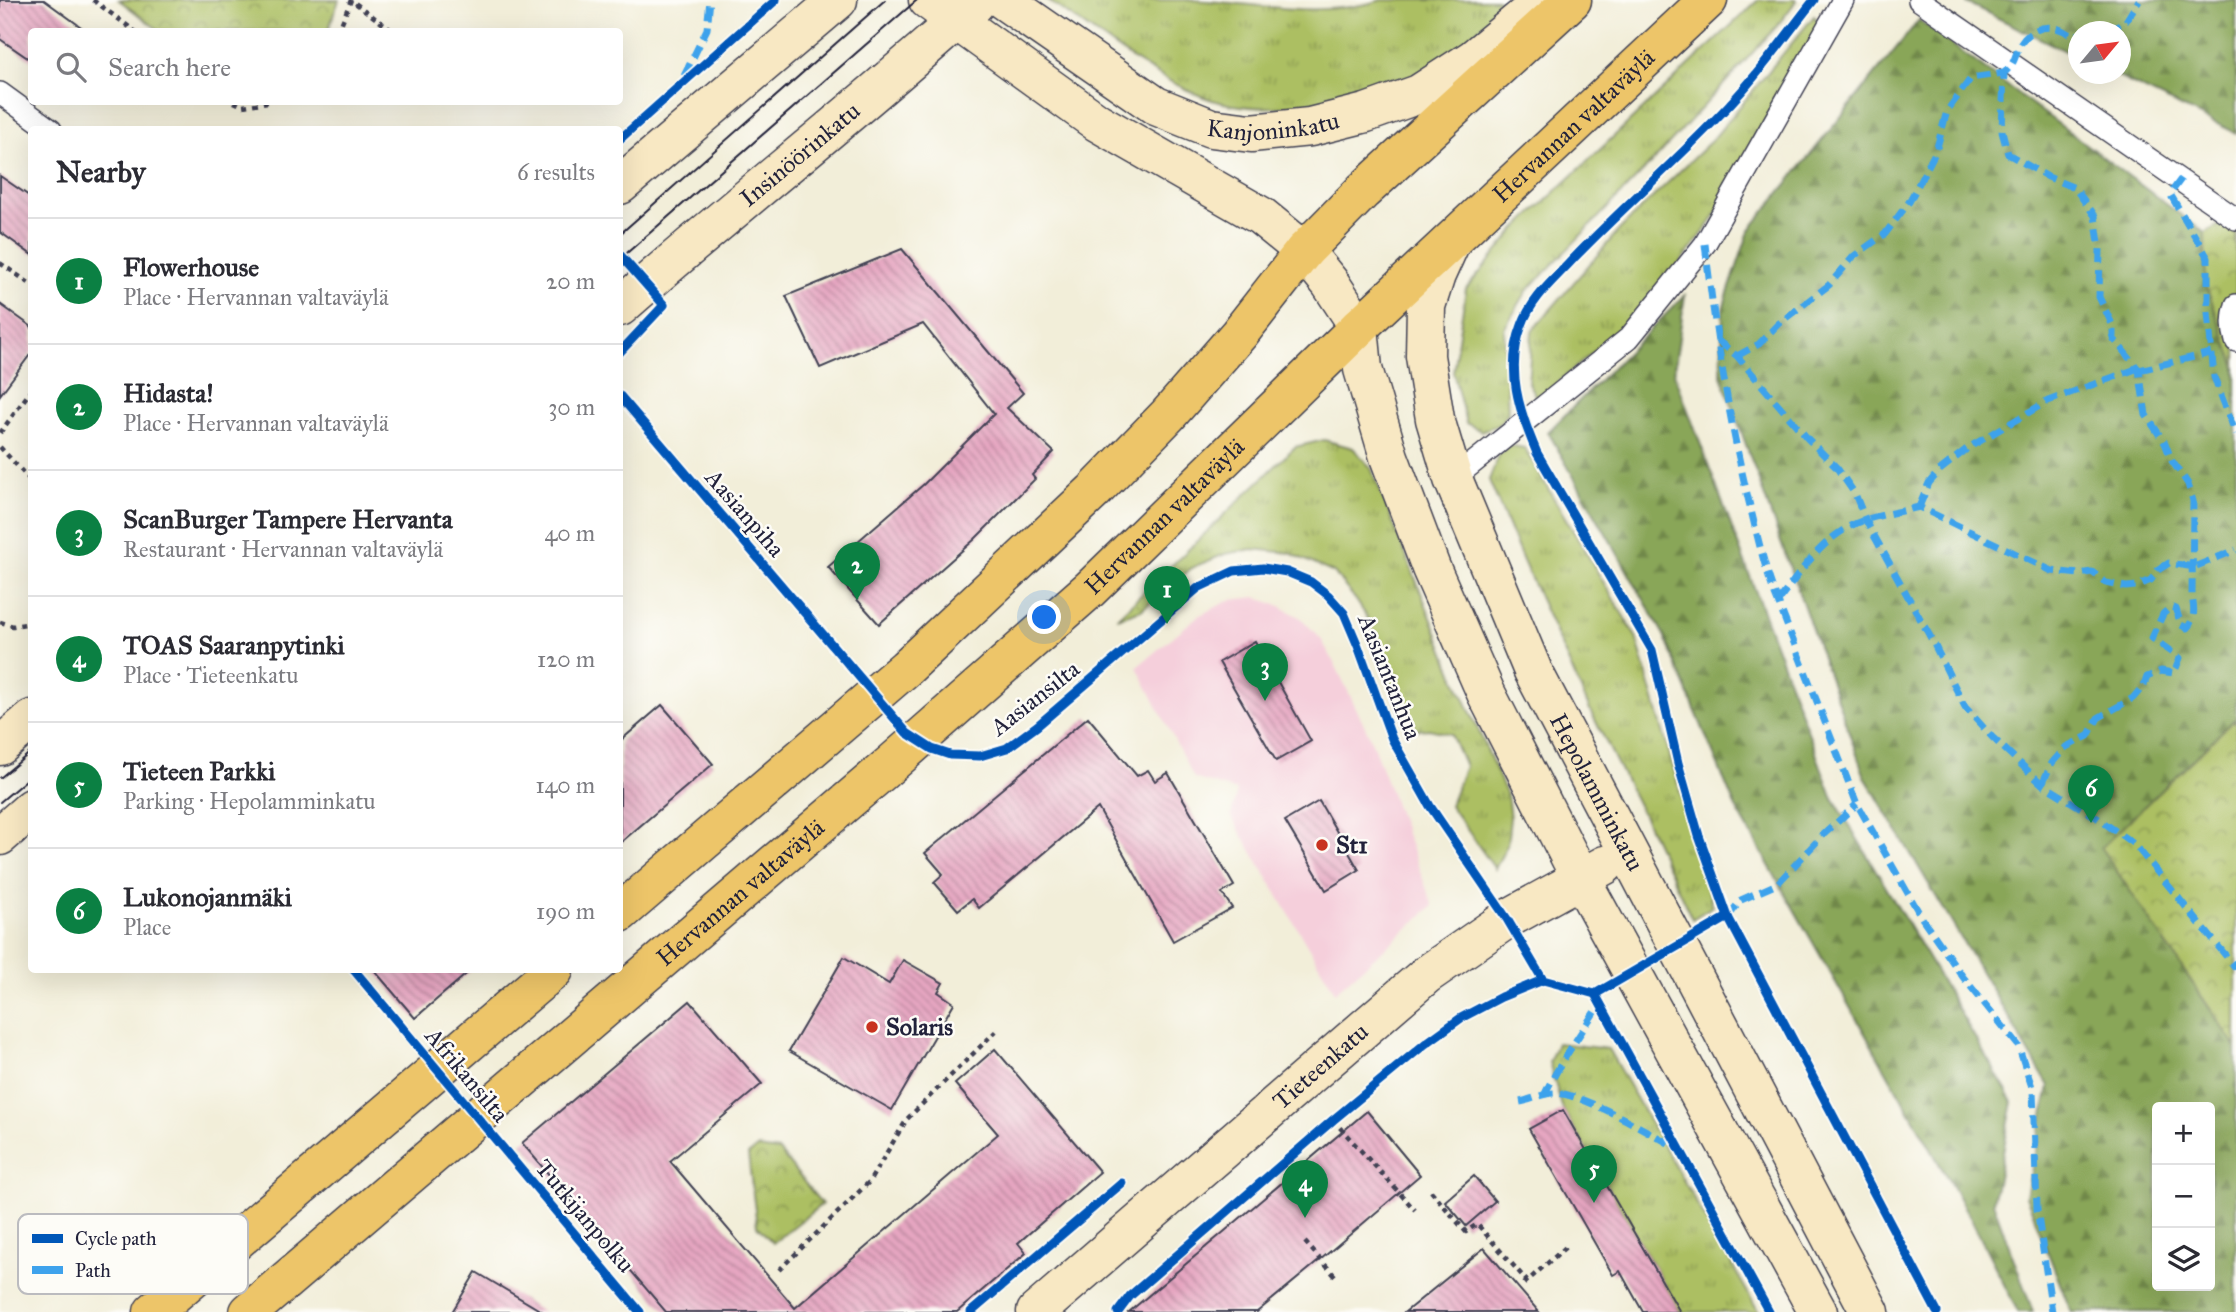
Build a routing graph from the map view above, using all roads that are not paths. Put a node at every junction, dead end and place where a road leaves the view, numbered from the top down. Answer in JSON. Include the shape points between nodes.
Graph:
{"nodes":[{"id":1,"x":838,"y":0,"type":"edge"},
{"id":2,"x":1003,"y":0,"type":"edge"},
{"id":3,"x":1544,"y":0,"type":"edge"},
{"id":4,"x":1572,"y":0,"type":"edge"},
{"id":5,"x":1708,"y":0,"type":"edge"},
{"id":6,"x":1843,"y":0,"type":"edge"},
{"id":7,"x":1919,"y":0,"type":"edge"},
{"id":8,"x":955,"y":7,"type":"edge"},
{"id":9,"x":0,"y":93,"type":"edge"},
{"id":10,"x":45,"y":126,"type":"edge"},
{"id":11,"x":623,"y":182,"type":"edge"},
{"id":12,"x":2236,"y":219,"type":"edge"},
{"id":13,"x":1450,"y":244,"type":"junction"},
{"id":14,"x":1304,"y":251,"type":"junction"},
{"id":15,"x":623,"y":304,"type":"edge"},
{"id":16,"x":2236,"y":305,"type":"edge"},
{"id":17,"x":1359,"y":327,"type":"junction"},
{"id":18,"x":2236,"y":341,"type":"edge"},
{"id":19,"x":1453,"y":479,"type":"junction"},
{"id":20,"x":28,"y":722,"type":"edge"},
{"id":21,"x":0,"y":746,"type":"edge"},
{"id":22,"x":28,"y":812,"type":"edge"},
{"id":23,"x":0,"y":836,"type":"edge"},
{"id":24,"x":1628,"y":852,"type":"junction"},
{"id":25,"x":1581,"y":879,"type":"junction"},
{"id":26,"x":623,"y":910,"type":"edge"},
{"id":27,"x":550,"y":973,"type":"edge"},
{"id":28,"x":248,"y":1231,"type":"edge"},
{"id":29,"x":174,"y":1294,"type":"edge"},
{"id":30,"x":153,"y":1312,"type":"edge"},
{"id":31,"x":249,"y":1312,"type":"edge"},
{"id":32,"x":1036,"y":1312,"type":"edge"},
{"id":33,"x":1818,"y":1312,"type":"edge"},
{"id":34,"x":1870,"y":1312,"type":"edge"}],
"edges":[{"from":1,"to":11,"type":"main road"},
{"from":2,"to":3,"type":"main road","name":"Kanjoninkatu","via":[[1156,106],[1211,128],[1251,133],[1310,127],[1419,94],[1473,60]]},
{"from":4,"to":14,"type":"main road"},
{"from":5,"to":13,"type":"main road","name":"Hervannan valtaväylä"},
{"from":6,"to":19,"type":"lane","via":[[1705,244],[1629,338]]},
{"from":7,"to":12,"type":"lane"},
{"from":8,"to":14,"type":"main road","via":[[1097,122],[1261,216]]},
{"from":8,"to":15,"type":"main road","name":"Insinöörinkatu","via":[[872,95]]},
{"from":9,"to":10,"type":"lane"},
{"from":13,"to":17,"type":"main road","name":"Hervannan valtaväylä"},
{"from":13,"to":19,"type":"main road","name":"Hepolamminkatu","via":[[1426,306],[1425,356],[1435,419]]},
{"from":14,"to":17,"type":"main road"},
{"from":14,"to":26,"type":"main road","via":[[1239,334],[1093,492],[906,668]]},
{"from":16,"to":18,"type":"lane"},
{"from":17,"to":25,"type":"main road","via":[[1363,369],[1381,432],[1431,568],[1486,693]]},
{"from":17,"to":31,"type":"main road","name":"Hervannan valtaväylä","via":[[1090,589]]},
{"from":19,"to":24,"type":"main road","name":"Hepolamminkatu","via":[[1534,671]]},
{"from":20,"to":21,"type":"main road"},
{"from":22,"to":23,"type":"main road"},
{"from":24,"to":25,"type":"main road","name":"Tieteenkatu"},
{"from":24,"to":34,"type":"main road","name":"Hepolamminkatu"},
{"from":25,"to":32,"type":"main road","name":"Tieteenkatu","via":[[1507,919],[1426,975]]},
{"from":25,"to":33,"type":"main road"},
{"from":27,"to":28,"type":"main road"},
{"from":29,"to":30,"type":"main road"}]}
